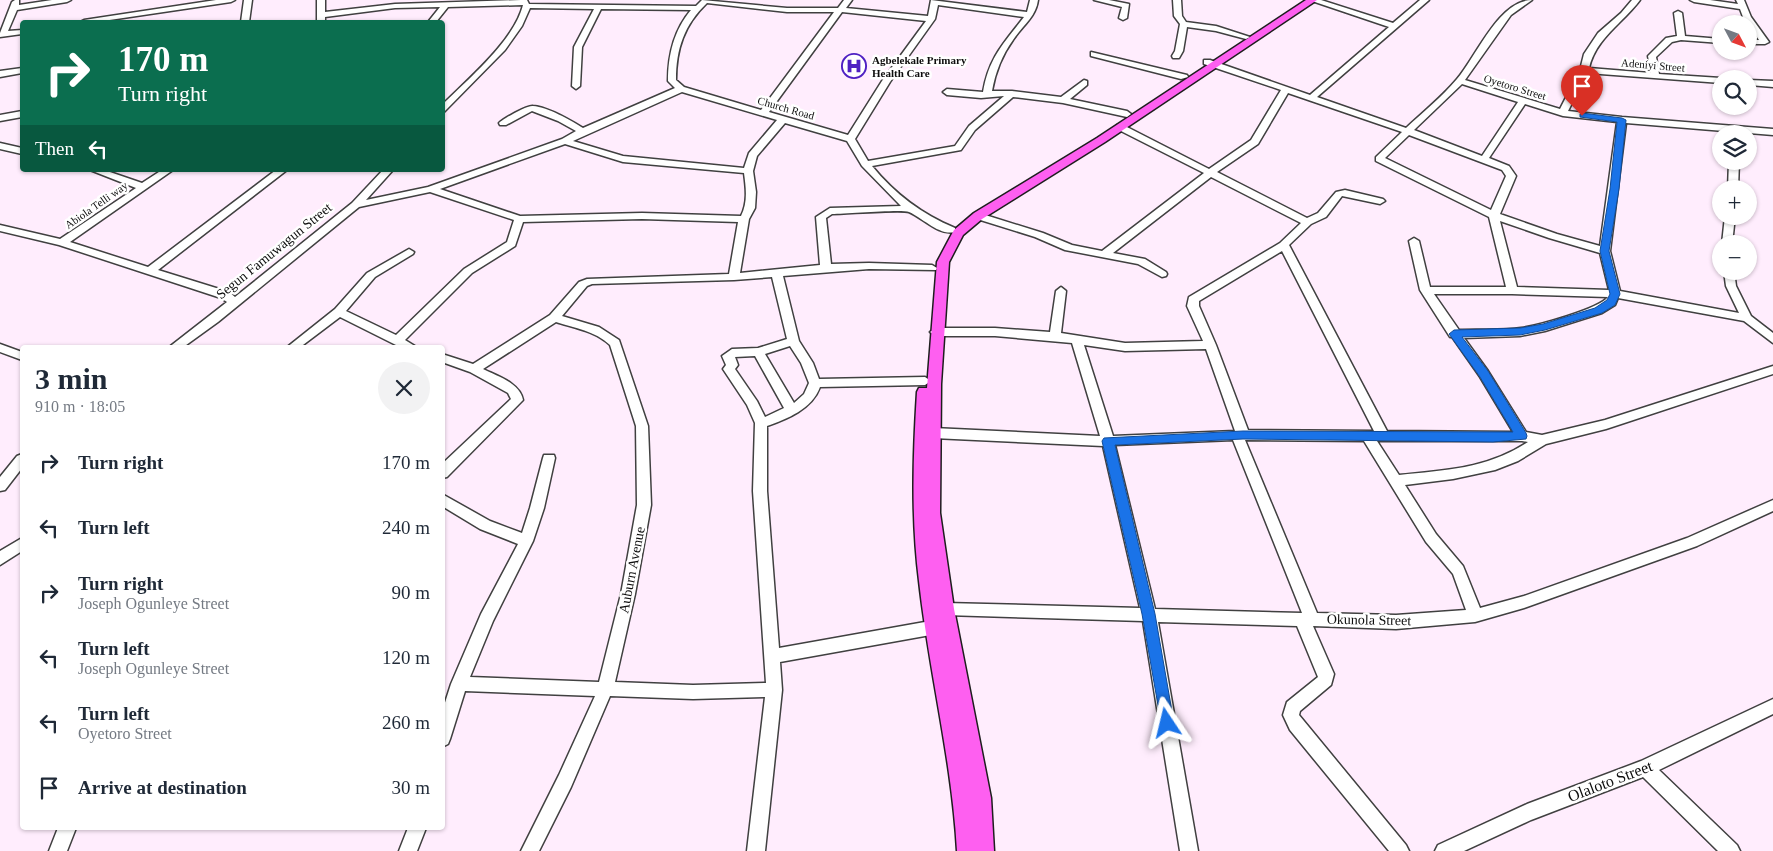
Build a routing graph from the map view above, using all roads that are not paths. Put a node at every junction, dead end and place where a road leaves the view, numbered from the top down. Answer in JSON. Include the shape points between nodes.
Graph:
{"nodes":[{"id":1,"x":17,"y":0,"type":"edge"},
{"id":2,"x":68,"y":0,"type":"edge"},
{"id":3,"x":231,"y":0,"type":"edge"},
{"id":4,"x":248,"y":0,"type":"edge"},
{"id":5,"x":321,"y":0,"type":"edge"},
{"id":6,"x":570,"y":0,"type":"edge"},
{"id":7,"x":706,"y":0,"type":"edge"},
{"id":8,"x":848,"y":0,"type":"edge"},
{"id":9,"x":1034,"y":0,"type":"edge"},
{"id":10,"x":1098,"y":0,"type":"edge"},
{"id":11,"x":1177,"y":0,"type":"edge"},
{"id":12,"x":1301,"y":0,"type":"edge"},
{"id":13,"x":1312,"y":0,"type":"edge"},
{"id":14,"x":1425,"y":0,"type":"edge"},
{"id":15,"x":1528,"y":0,"type":"edge"},
{"id":16,"x":1636,"y":0,"type":"edge"},
{"id":17,"x":1694,"y":0,"type":"edge"},
{"id":18,"x":936,"y":1,"type":"edge"},
{"id":19,"x":525,"y":3,"type":"edge"},
{"id":20,"x":1741,"y":3,"type":"edge"},
{"id":21,"x":631,"y":4,"type":"edge"},
{"id":22,"x":445,"y":6,"type":"junction"},
{"id":23,"x":562,"y":7,"type":"junction"},
{"id":24,"x":14,"y":8,"type":"junction"},
{"id":25,"x":598,"y":8,"type":"junction"},
{"id":26,"x":697,"y":8,"type":"junction"},
{"id":27,"x":840,"y":12,"type":"junction"},
{"id":28,"x":1678,"y":14,"type":"dead end"},
{"id":29,"x":1029,"y":15,"type":"junction"},
{"id":30,"x":1123,"y":18,"type":"dead end"},
{"id":31,"x":321,"y":19,"type":"edge"},
{"id":32,"x":931,"y":19,"type":"junction"},
{"id":33,"x":97,"y":20,"type":"edge"},
{"id":34,"x":245,"y":20,"type":"edge"},
{"id":35,"x":434,"y":20,"type":"edge"},
{"id":36,"x":1184,"y":24,"type":"junction"},
{"id":37,"x":1393,"y":26,"type":"junction"},
{"id":38,"x":20,"y":32,"type":"edge"},
{"id":39,"x":2,"y":35,"type":"edge"},
{"id":40,"x":1246,"y":37,"type":"junction"},
{"id":41,"x":1680,"y":38,"type":"junction"},
{"id":42,"x":1712,"y":40,"type":"edge"},
{"id":43,"x":1769,"y":43,"type":"edge"},
{"id":44,"x":1094,"y":54,"type":"dead end"},
{"id":45,"x":1176,"y":56,"type":"dead end"},
{"id":46,"x":1211,"y":63,"type":"junction"},
{"id":47,"x":1584,"y":70,"type":"junction"},
{"id":48,"x":20,"y":71,"type":"edge"},
{"id":49,"x":2,"y":74,"type":"edge"},
{"id":50,"x":1184,"y":77,"type":"junction"},
{"id":51,"x":1656,"y":77,"type":"junction"},
{"id":52,"x":1712,"y":80,"type":"edge"},
{"id":53,"x":1460,"y":81,"type":"junction"},
{"id":54,"x":0,"y":83,"type":"edge"},
{"id":55,"x":1084,"y":83,"type":"dead end"},
{"id":56,"x":1757,"y":83,"type":"edge"},
{"id":57,"x":1773,"y":84,"type":"edge"},
{"id":58,"x":576,"y":86,"type":"dead end"},
{"id":59,"x":681,"y":89,"type":"junction"},
{"id":60,"x":1286,"y":89,"type":"junction"},
{"id":61,"x":947,"y":92,"type":"dead end"},
{"id":62,"x":987,"y":94,"type":"junction"},
{"id":63,"x":1012,"y":94,"type":"junction"},
{"id":64,"x":1311,"y":98,"type":"junction"},
{"id":65,"x":1063,"y":100,"type":"junction"},
{"id":66,"x":1523,"y":100,"type":"junction"},
{"id":67,"x":445,"y":108,"type":"edge"},
{"id":68,"x":1563,"y":113,"type":"junction"},
{"id":69,"x":20,"y":114,"type":"edge"},
{"id":70,"x":763,"y":114,"type":"junction"},
{"id":71,"x":1127,"y":114,"type":"junction"},
{"id":72,"x":0,"y":118,"type":"edge"},
{"id":73,"x":783,"y":119,"type":"junction"},
{"id":74,"x":1622,"y":120,"type":"junction"},
{"id":75,"x":502,"y":123,"type":"dead end"},
{"id":76,"x":1120,"y":127,"type":"junction"},
{"id":77,"x":583,"y":130,"type":"junction"},
{"id":78,"x":1407,"y":130,"type":"junction"},
{"id":79,"x":1712,"y":130,"type":"edge"},
{"id":80,"x":1757,"y":132,"type":"edge"},
{"id":81,"x":1773,"y":132,"type":"edge"},
{"id":82,"x":850,"y":139,"type":"junction"},
{"id":83,"x":565,"y":141,"type":"junction"},
{"id":84,"x":0,"y":146,"type":"edge"},
{"id":85,"x":20,"y":151,"type":"edge"},
{"id":86,"x":1484,"y":160,"type":"junction"},
{"id":87,"x":866,"y":164,"type":"junction"},
{"id":88,"x":748,"y":171,"type":"junction"},
{"id":89,"x":101,"y":172,"type":"edge"},
{"id":90,"x":165,"y":172,"type":"edge"},
{"id":91,"x":279,"y":172,"type":"edge"},
{"id":92,"x":386,"y":172,"type":"edge"},
{"id":93,"x":1211,"y":172,"type":"junction"},
{"id":94,"x":144,"y":187,"type":"junction"},
{"id":95,"x":432,"y":189,"type":"junction"},
{"id":96,"x":1013,"y":190,"type":"junction"},
{"id":97,"x":1380,"y":201,"type":"dead end"},
{"id":98,"x":356,"y":205,"type":"junction"},
{"id":99,"x":908,"y":209,"type":"junction"},
{"id":100,"x":1494,"y":214,"type":"junction"},
{"id":101,"x":978,"y":216,"type":"junction"},
{"id":102,"x":744,"y":219,"type":"junction"},
{"id":103,"x":519,"y":220,"type":"junction"},
{"id":104,"x":1307,"y":222,"type":"junction"},
{"id":105,"x":0,"y":228,"type":"edge"},
{"id":106,"x":951,"y":230,"type":"junction"},
{"id":107,"x":1414,"y":241,"type":"dead end"},
{"id":108,"x":62,"y":243,"type":"junction"},
{"id":109,"x":1284,"y":245,"type":"junction"},
{"id":110,"x":1605,"y":251,"type":"junction"},
{"id":111,"x":409,"y":252,"type":"dead end"},
{"id":112,"x":1104,"y":254,"type":"junction"},
{"id":113,"x":826,"y":268,"type":"junction"},
{"id":114,"x":932,"y":268,"type":"junction"},
{"id":115,"x":148,"y":272,"type":"junction"},
{"id":116,"x":777,"y":274,"type":"junction"},
{"id":117,"x":1162,"y":274,"type":"dead end"},
{"id":118,"x":734,"y":277,"type":"junction"},
{"id":119,"x":1730,"y":280,"type":"edge"},
{"id":120,"x":1512,"y":290,"type":"junction"},
{"id":121,"x":1061,"y":291,"type":"dead end"},
{"id":122,"x":1426,"y":291,"type":"junction"},
{"id":123,"x":1615,"y":294,"type":"junction"},
{"id":124,"x":234,"y":302,"type":"junction"},
{"id":125,"x":339,"y":312,"type":"junction"},
{"id":126,"x":554,"y":318,"type":"junction"},
{"id":127,"x":1747,"y":318,"type":"junction"},
{"id":128,"x":936,"y":332,"type":"junction"},
{"id":129,"x":1454,"y":334,"type":"junction"},
{"id":130,"x":1055,"y":336,"type":"junction"},
{"id":131,"x":1773,"y":339,"type":"edge"},
{"id":132,"x":398,"y":340,"type":"junction"},
{"id":133,"x":1077,"y":340,"type":"junction"},
{"id":134,"x":793,"y":341,"type":"junction"},
{"id":135,"x":177,"y":345,"type":"edge"},
{"id":136,"x":295,"y":345,"type":"edge"},
{"id":137,"x":407,"y":345,"type":"edge"},
{"id":138,"x":1210,"y":346,"type":"junction"},
{"id":139,"x":0,"y":348,"type":"edge"},
{"id":140,"x":758,"y":352,"type":"junction"},
{"id":141,"x":20,"y":355,"type":"edge"},
{"id":142,"x":445,"y":359,"type":"edge"},
{"id":143,"x":474,"y":369,"type":"junction"},
{"id":144,"x":1773,"y":370,"type":"edge"},
{"id":145,"x":925,"y":382,"type":"junction"},
{"id":146,"x":815,"y":383,"type":"junction"},
{"id":147,"x":791,"y":409,"type":"junction"},
{"id":148,"x":761,"y":423,"type":"junction"},
{"id":149,"x":933,"y":433,"type":"junction"},
{"id":150,"x":1240,"y":435,"type":"junction"},
{"id":151,"x":1368,"y":436,"type":"junction"},
{"id":152,"x":1383,"y":436,"type":"junction"},
{"id":153,"x":1522,"y":436,"type":"junction"},
{"id":154,"x":1542,"y":440,"type":"junction"},
{"id":155,"x":1108,"y":441,"type":"junction"},
{"id":156,"x":549,"y":458,"type":"dead end"},
{"id":157,"x":20,"y":461,"type":"edge"},
{"id":158,"x":445,"y":470,"type":"edge"},
{"id":159,"x":1395,"y":481,"type":"junction"},
{"id":160,"x":0,"y":486,"type":"edge"},
{"id":161,"x":445,"y":501,"type":"edge"},
{"id":162,"x":1773,"y":505,"type":"edge"},
{"id":163,"x":526,"y":541,"type":"junction"},
{"id":164,"x":20,"y":545,"type":"edge"},
{"id":165,"x":0,"y":559,"type":"edge"},
{"id":166,"x":945,"y":610,"type":"junction"},
{"id":167,"x":1149,"y":614,"type":"junction"},
{"id":168,"x":1474,"y":616,"type":"junction"},
{"id":169,"x":1307,"y":619,"type":"junction"},
{"id":170,"x":936,"y":628,"type":"junction"},
{"id":171,"x":773,"y":656,"type":"junction"},
{"id":172,"x":459,"y":684,"type":"junction"},
{"id":173,"x":605,"y":690,"type":"junction"},
{"id":174,"x":774,"y":690,"type":"junction"},
{"id":175,"x":1773,"y":706,"type":"edge"},
{"id":176,"x":959,"y":721,"type":"junction"},
{"id":177,"x":445,"y":729,"type":"edge"},
{"id":178,"x":1645,"y":768,"type":"junction"},
{"id":179,"x":65,"y":830,"type":"edge"},
{"id":180,"x":416,"y":830,"type":"edge"},
{"id":181,"x":58,"y":851,"type":"edge"},
{"id":182,"x":408,"y":851,"type":"edge"},
{"id":183,"x":530,"y":851,"type":"edge"},
{"id":184,"x":756,"y":851,"type":"edge"},
{"id":185,"x":967,"y":851,"type":"edge"},
{"id":186,"x":984,"y":851,"type":"edge"},
{"id":187,"x":1189,"y":851,"type":"edge"},
{"id":188,"x":1400,"y":851,"type":"edge"},
{"id":189,"x":1444,"y":851,"type":"edge"},
{"id":190,"x":1731,"y":851,"type":"edge"}],
"edges":[{"from":1,"to":24,"type":"street"},
{"from":2,"to":24,"type":"street"},
{"from":3,"to":33,"type":"street"},
{"from":4,"to":34,"type":"street"},
{"from":5,"to":31,"type":"street"},
{"from":6,"to":23,"type":"street"},
{"from":7,"to":26,"type":"street"},
{"from":7,"to":27,"type":"street","via":[[787,10]]},
{"from":8,"to":27,"type":"street"},
{"from":9,"to":29,"type":"street"},
{"from":10,"to":30,"type":"street","via":[[1126,6]]},
{"from":11,"to":36,"type":"street","via":[[1178,16]]},
{"from":12,"to":40,"type":"main road"},
{"from":13,"to":37,"type":"street"},
{"from":13,"to":46,"type":"main road"},
{"from":14,"to":37,"type":"street"},
{"from":15,"to":53,"type":"street","via":[[1508,13]]},
{"from":16,"to":47,"type":"street","via":[[1595,44],[1588,54]]},
{"from":17,"to":20,"type":"street"},
{"from":18,"to":29,"type":"street"},
{"from":18,"to":32,"type":"street"},
{"from":19,"to":22,"type":"street"},
{"from":19,"to":23,"type":"street"},
{"from":19,"to":67,"type":"street","via":[[518,26],[502,48]]},
{"from":20,"to":43,"type":"street"},
{"from":21,"to":25,"type":"street"},
{"from":21,"to":26,"type":"street"},
{"from":22,"to":31,"type":"street","via":[[395,6]]},
{"from":22,"to":35,"type":"street"},
{"from":23,"to":25,"type":"street"},
{"from":24,"to":39,"type":"street"},
{"from":25,"to":58,"type":"street","via":[[578,47]]},
{"from":26,"to":59,"type":"street","via":[[684,26],[674,49],[672,81]]},
{"from":27,"to":32,"type":"street","via":[[856,10]]},
{"from":27,"to":70,"type":"street"},
{"from":28,"to":41,"type":"street"},
{"from":29,"to":62,"type":"street","via":[[999,55],[990,74]]},
{"from":32,"to":82,"type":"street"},
{"from":36,"to":40,"type":"street","via":[[1199,24]]},
{"from":36,"to":45,"type":"street"},
{"from":37,"to":64,"type":"street"},
{"from":38,"to":39,"type":"street"},
{"from":40,"to":46,"type":"main road"},
{"from":41,"to":42,"type":"street"},
{"from":41,"to":51,"type":"street","via":[[1669,40],[1654,52],[1651,59]]},
{"from":44,"to":50,"type":"street"},
{"from":46,"to":50,"type":"main road"},
{"from":46,"to":60,"type":"street"},
{"from":46,"to":76,"type":"main road"},
{"from":47,"to":51,"type":"street","name":"Adeniyi Street"},
{"from":47,"to":68,"type":"street"},
{"from":48,"to":49,"type":"street"},
{"from":49,"to":54,"type":"street"},
{"from":50,"to":71,"type":"main road"},
{"from":51,"to":52,"type":"street","name":"Adeniyi Street"},
{"from":53,"to":66,"type":"street","name":"Oyetoro Street"},
{"from":53,"to":78,"type":"street"},
{"from":55,"to":65,"type":"street"},
{"from":56,"to":57,"type":"street"},
{"from":59,"to":70,"type":"street","name":"Church Road"},
{"from":59,"to":77,"type":"street"},
{"from":60,"to":64,"type":"street"},
{"from":60,"to":93,"type":"street","via":[[1255,142]]},
{"from":61,"to":62,"type":"street"},
{"from":62,"to":63,"type":"street"},
{"from":63,"to":65,"type":"street"},
{"from":63,"to":87,"type":"street","via":[[972,128],[958,148]]},
{"from":64,"to":78,"type":"street"},
{"from":65,"to":71,"type":"street"},
{"from":66,"to":68,"type":"street","name":"Oyetoro Street"},
{"from":66,"to":86,"type":"street"},
{"from":68,"to":74,"type":"street","name":"Oyetoro Street"},
{"from":69,"to":72,"type":"street"},
{"from":70,"to":73,"type":"street","name":"Church Road"},
{"from":71,"to":96,"type":"main road"},
{"from":73,"to":82,"type":"street","name":"Church Road"},
{"from":73,"to":88,"type":"street","via":[[756,149]]},
{"from":74,"to":79,"type":"street","name":"Oyetoro Street"},
{"from":74,"to":110,"type":"street"},
{"from":75,"to":77,"type":"street","via":[[532,108]]},
{"from":76,"to":93,"type":"street"},
{"from":76,"to":96,"type":"main road"},
{"from":77,"to":83,"type":"street"},
{"from":78,"to":86,"type":"street"},
{"from":78,"to":100,"type":"street","via":[[1380,157],[1381,161]]},
{"from":80,"to":81,"type":"street","name":"Oyetoro Street"},
{"from":82,"to":87,"type":"street"},
{"from":83,"to":88,"type":"street","via":[[623,159]]},
{"from":83,"to":95,"type":"street"},
{"from":84,"to":85,"type":"street"},
{"from":86,"to":100,"type":"street","via":[[1506,168],[1511,176]]},
{"from":87,"to":99,"type":"street"},
{"from":88,"to":102,"type":"street","via":[[750,208]]},
{"from":89,"to":94,"type":"street"},
{"from":90,"to":94,"type":"street","name":"Abiola Telli way"},
{"from":91,"to":115,"type":"street"},
{"from":92,"to":98,"type":"street","name":"Segun Famuwagun Street"},
{"from":93,"to":104,"type":"street"},
{"from":93,"to":112,"type":"street"},
{"from":94,"to":108,"type":"street","name":"Abiola Telli way"},
{"from":95,"to":98,"type":"street"},
{"from":95,"to":103,"type":"street"},
{"from":96,"to":101,"type":"main road"},
{"from":96,"to":106,"type":"main road","via":[[970,214]]},
{"from":97,"to":104,"type":"street","via":[[1341,193],[1322,215]]},
{"from":98,"to":124,"type":"street","name":"Segun Famuwagun Street"},
{"from":99,"to":106,"type":"street"},
{"from":99,"to":113,"type":"street","via":[[830,211],[824,214],[821,217]]},
{"from":100,"to":110,"type":"street"},
{"from":100,"to":120,"type":"street"},
{"from":101,"to":112,"type":"street","via":[[1069,248]]},
{"from":101,"to":128,"type":"main road","via":[[958,234],[943,262]]},
{"from":102,"to":103,"type":"street","via":[[642,216]]},
{"from":102,"to":118,"type":"street"},
{"from":103,"to":132,"type":"street","via":[[511,244],[468,271]]},
{"from":104,"to":109,"type":"street"},
{"from":105,"to":108,"type":"street"},
{"from":106,"to":114,"type":"main road"},
{"from":107,"to":122,"type":"street"},
{"from":108,"to":115,"type":"street"},
{"from":109,"to":138,"type":"street","via":[[1193,300],[1192,306]]},
{"from":109,"to":152,"type":"street"},
{"from":110,"to":123,"type":"street"},
{"from":111,"to":125,"type":"street","via":[[371,275]]},
{"from":112,"to":117,"type":"street","via":[[1141,261]]},
{"from":113,"to":114,"type":"street"},
{"from":113,"to":116,"type":"street"},
{"from":114,"to":145,"type":"main road"},
{"from":115,"to":124,"type":"street","via":[[225,295]]},
{"from":116,"to":118,"type":"street"},
{"from":116,"to":134,"type":"street"},
{"from":118,"to":126,"type":"street","via":[[591,281],[584,284]]},
{"from":119,"to":127,"type":"street"},
{"from":120,"to":122,"type":"street"},
{"from":120,"to":123,"type":"street"},
{"from":121,"to":130,"type":"street"},
{"from":122,"to":129,"type":"street"},
{"from":123,"to":127,"type":"street"},
{"from":123,"to":129,"type":"street","via":[[1611,302],[1598,310],[1545,326],[1520,332]]},
{"from":124,"to":135,"type":"street","name":"Segun Famuwagun Street"},
{"from":125,"to":132,"type":"street"},
{"from":125,"to":136,"type":"street"},
{"from":126,"to":143,"type":"street"},
{"from":126,"to":173,"type":"street","name":"Auburn Avenue","via":[[610,336],[640,416],[643,436],[644,505],[624,612]]},
{"from":127,"to":131,"type":"street"},
{"from":128,"to":130,"type":"street"},
{"from":128,"to":149,"type":"main road"},
{"from":129,"to":153,"type":"street","via":[[1484,374]]},
{"from":130,"to":133,"type":"street"},
{"from":132,"to":137,"type":"street"},
{"from":133,"to":138,"type":"street","via":[[1125,347]]},
{"from":133,"to":155,"type":"street"},
{"from":134,"to":140,"type":"street"},
{"from":134,"to":146,"type":"street"},
{"from":138,"to":150,"type":"street"},
{"from":139,"to":141,"type":"street"},
{"from":140,"to":147,"type":"street"},
{"from":140,"to":148,"type":"street","via":[[728,356],[732,365],[729,370],[753,404]]},
{"from":142,"to":143,"type":"street"},
{"from":143,"to":158,"type":"street","via":[[512,390],[517,400]]},
{"from":144,"to":154,"type":"street","via":[[1606,424]]},
{"from":145,"to":146,"type":"street"},
{"from":145,"to":170,"type":"main road","via":[[920,491],[923,544]]},
{"from":146,"to":147,"type":"street","via":[[808,398]]},
{"from":147,"to":148,"type":"street"},
{"from":148,"to":171,"type":"street","via":[[760,491]]},
{"from":149,"to":155,"type":"street"},
{"from":149,"to":166,"type":"main road","via":[[932,513]]},
{"from":150,"to":151,"type":"street"},
{"from":150,"to":155,"type":"street"},
{"from":150,"to":169,"type":"street"},
{"from":151,"to":152,"type":"street"},
{"from":151,"to":159,"type":"street"},
{"from":152,"to":153,"type":"street"},
{"from":153,"to":154,"type":"street"},
{"from":154,"to":159,"type":"street","via":[[1498,464],[1461,473]]},
{"from":155,"to":167,"type":"street"},
{"from":156,"to":163,"type":"street","via":[[538,508]]},
{"from":157,"to":160,"type":"street"},
{"from":159,"to":168,"type":"street","via":[[1431,538],[1458,570]]},
{"from":161,"to":163,"type":"street","via":[[485,524]]},
{"from":162,"to":168,"type":"street","name":"Okunola Street","via":[[1692,542],[1524,602]]},
{"from":163,"to":172,"type":"street","via":[[486,619]]},
{"from":164,"to":165,"type":"street"},
{"from":166,"to":167,"type":"street","name":"Okunola Street"},
{"from":166,"to":176,"type":"main road"},
{"from":167,"to":169,"type":"street","name":"Okunola Street"},
{"from":167,"to":187,"type":"street"},
{"from":168,"to":169,"type":"street","name":"Okunola Street","via":[[1396,622]]},
{"from":169,"to":188,"type":"street","via":[[1326,680],[1293,707],[1291,715]]},
{"from":170,"to":171,"type":"street"},
{"from":170,"to":176,"type":"main road"},
{"from":171,"to":174,"type":"street"},
{"from":172,"to":173,"type":"street"},
{"from":172,"to":177,"type":"street"},
{"from":173,"to":174,"type":"street"},
{"from":173,"to":183,"type":"street","name":"Auburn Avenue"},
{"from":174,"to":184,"type":"street"},
{"from":175,"to":178,"type":"street","name":"Olaloto Street"},
{"from":176,"to":185,"type":"main road"},
{"from":176,"to":186,"type":"main road","via":[[981,798]]},
{"from":178,"to":189,"type":"street","name":"Olaloto Street","via":[[1527,813]]},
{"from":178,"to":190,"type":"street"},
{"from":179,"to":181,"type":"street"},
{"from":180,"to":182,"type":"street"}]}
